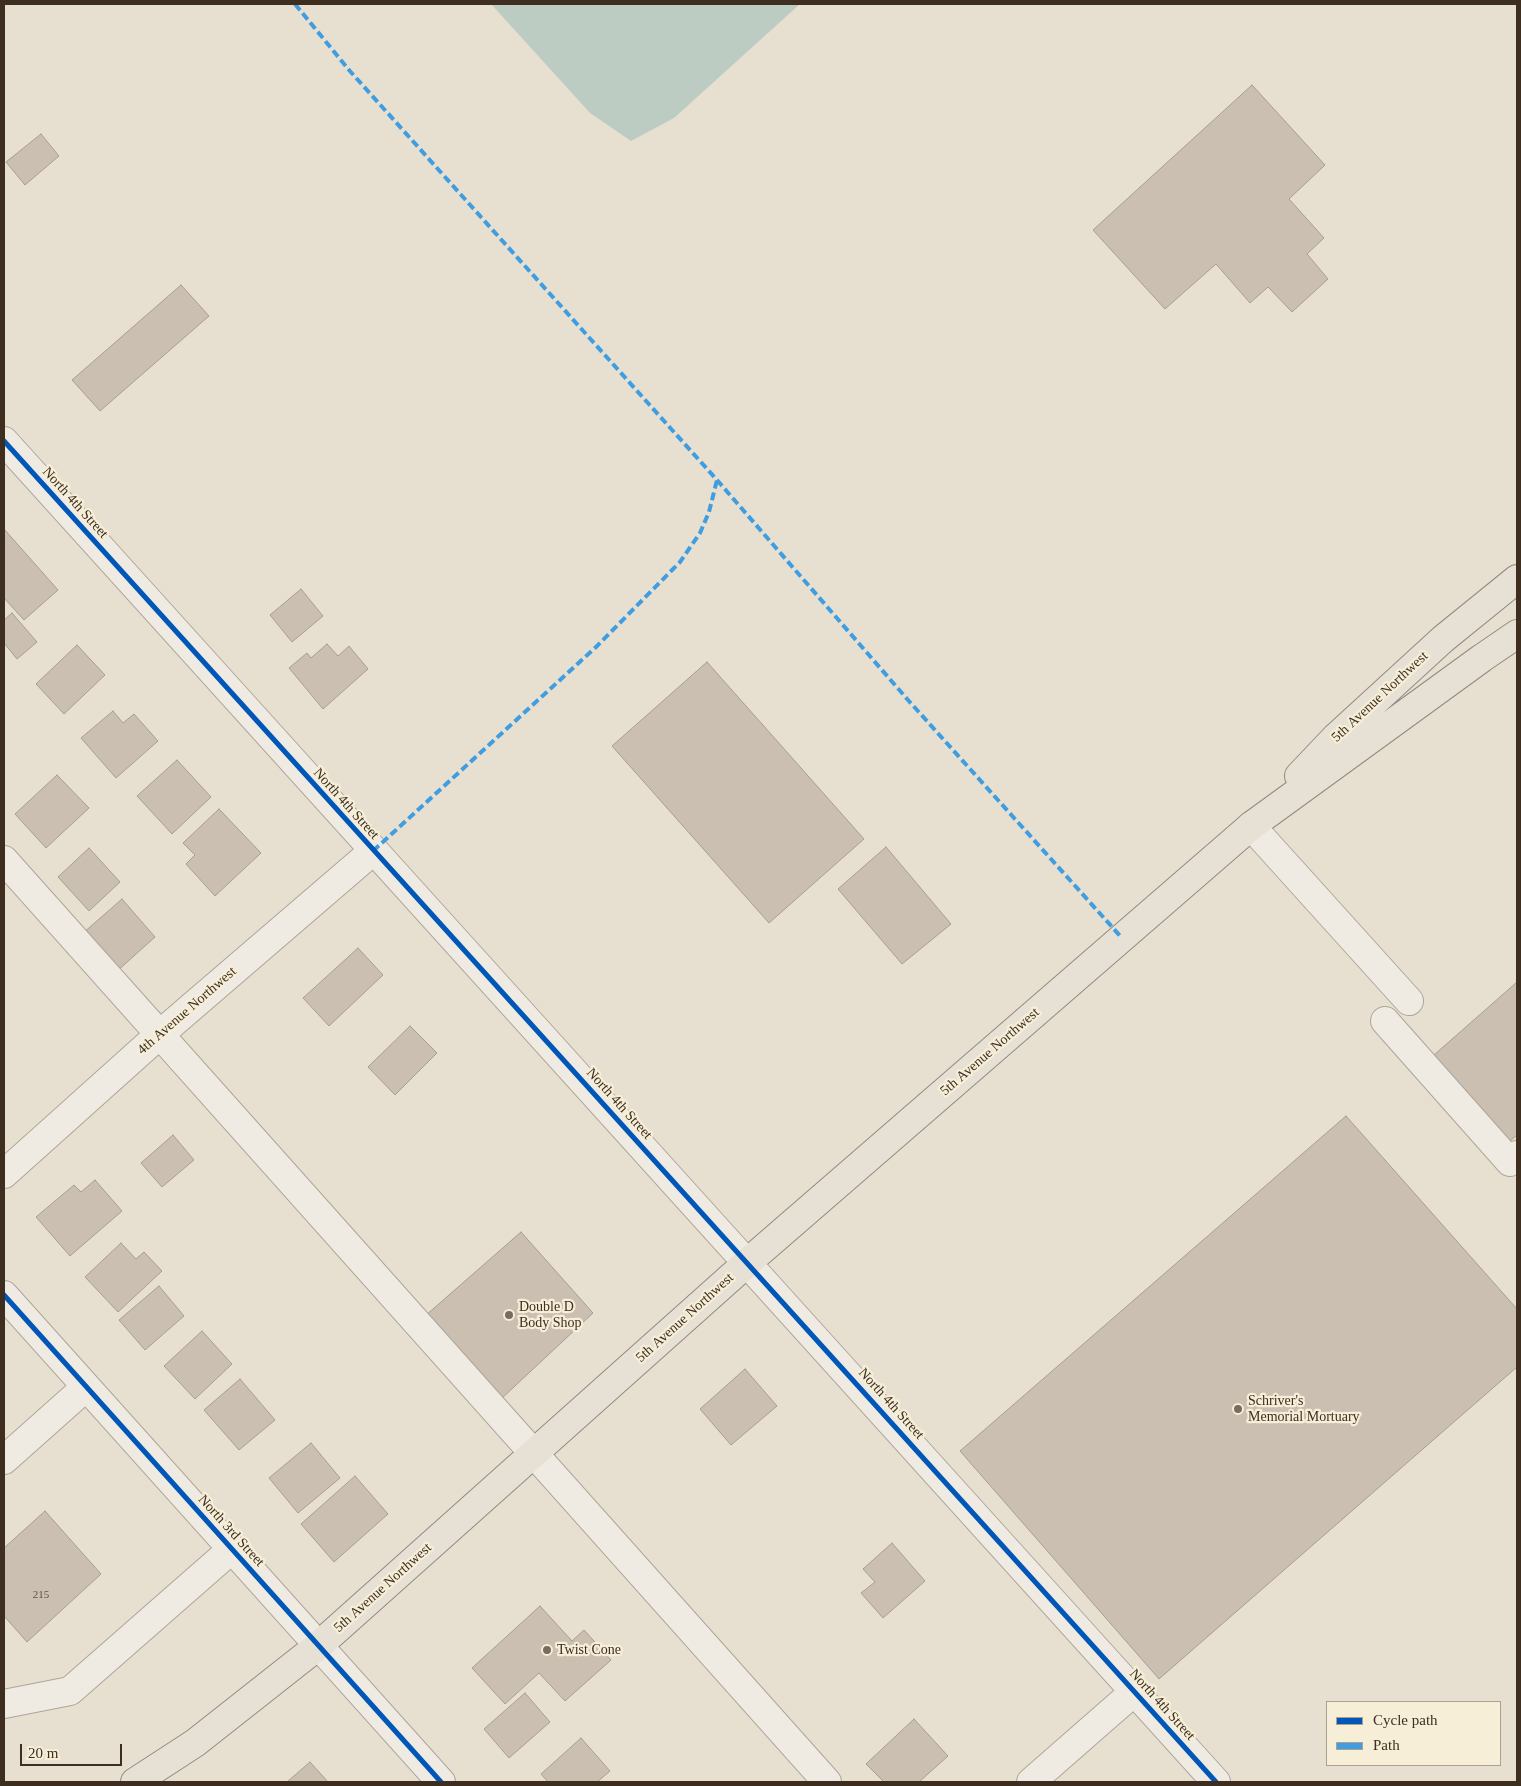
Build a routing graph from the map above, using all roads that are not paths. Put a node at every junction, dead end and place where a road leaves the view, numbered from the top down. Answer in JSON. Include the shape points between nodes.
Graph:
{"nodes":[{"id":1,"x":4,"y":441,"type":"edge"},
{"id":2,"x":1517,"y":579,"type":"edge"},
{"id":3,"x":1517,"y":634,"type":"edge"},
{"id":4,"x":1251,"y":826,"type":"junction"},
{"id":5,"x":373,"y":850,"type":"junction"},
{"id":6,"x":4,"y":860,"type":"edge"},
{"id":7,"x":1409,"y":1001,"type":"dead end"},
{"id":8,"x":1385,"y":1021,"type":"dead end"},
{"id":9,"x":159,"y":1035,"type":"junction"},
{"id":10,"x":1517,"y":1155,"type":"edge"},
{"id":11,"x":4,"y":1174,"type":"edge"},
{"id":12,"x":748,"y":1262,"type":"junction"},
{"id":13,"x":4,"y":1295,"type":"edge"},
{"id":14,"x":86,"y":1387,"type":"junction"},
{"id":15,"x":534,"y":1454,"type":"junction"},
{"id":16,"x":4,"y":1460,"type":"edge"},
{"id":17,"x":232,"y":1549,"type":"junction"},
{"id":18,"x":318,"y":1646,"type":"junction"},
{"id":19,"x":1135,"y":1691,"type":"junction"},
{"id":20,"x":4,"y":1704,"type":"edge"},
{"id":21,"x":136,"y":1782,"type":"edge"},
{"id":22,"x":441,"y":1782,"type":"edge"},
{"id":23,"x":827,"y":1782,"type":"edge"},
{"id":24,"x":1031,"y":1782,"type":"edge"},
{"id":25,"x":1216,"y":1782,"type":"edge"}],
"edges":[{"from":1,"to":5,"type":"street","name":"North 4th Street"},
{"from":2,"to":4,"type":"main road","name":"5th Avenue Northwest","via":[[1443,639],[1336,737]]},
{"from":3,"to":4,"type":"main road","name":"5th Avenue Northwest"},
{"from":4,"to":7,"type":"street"},
{"from":4,"to":12,"type":"main road","name":"5th Avenue Northwest"},
{"from":5,"to":9,"type":"street","name":"4th Avenue Northwest"},
{"from":5,"to":12,"type":"street","name":"North 4th Street"},
{"from":6,"to":9,"type":"street"},
{"from":8,"to":10,"type":"street","via":[[1510,1162]]},
{"from":9,"to":11,"type":"street","name":"4th Avenue Northwest"},
{"from":9,"to":15,"type":"street"},
{"from":12,"to":15,"type":"main road","name":"5th Avenue Northwest"},
{"from":12,"to":19,"type":"street","name":"North 4th Street"},
{"from":13,"to":14,"type":"street","name":"North 3rd Street"},
{"from":14,"to":16,"type":"street"},
{"from":14,"to":17,"type":"street","name":"North 3rd Street"},
{"from":15,"to":18,"type":"main road","name":"5th Avenue Northwest"},
{"from":15,"to":23,"type":"street"},
{"from":17,"to":18,"type":"street","name":"North 3rd Street"},
{"from":17,"to":20,"type":"street","via":[[70,1691]]},
{"from":18,"to":21,"type":"main road","name":"5th Avenue Northwest","via":[[195,1743]]},
{"from":18,"to":22,"type":"street","name":"North 3rd Street"},
{"from":19,"to":24,"type":"street"},
{"from":19,"to":25,"type":"street","name":"North 4th Street"}]}
